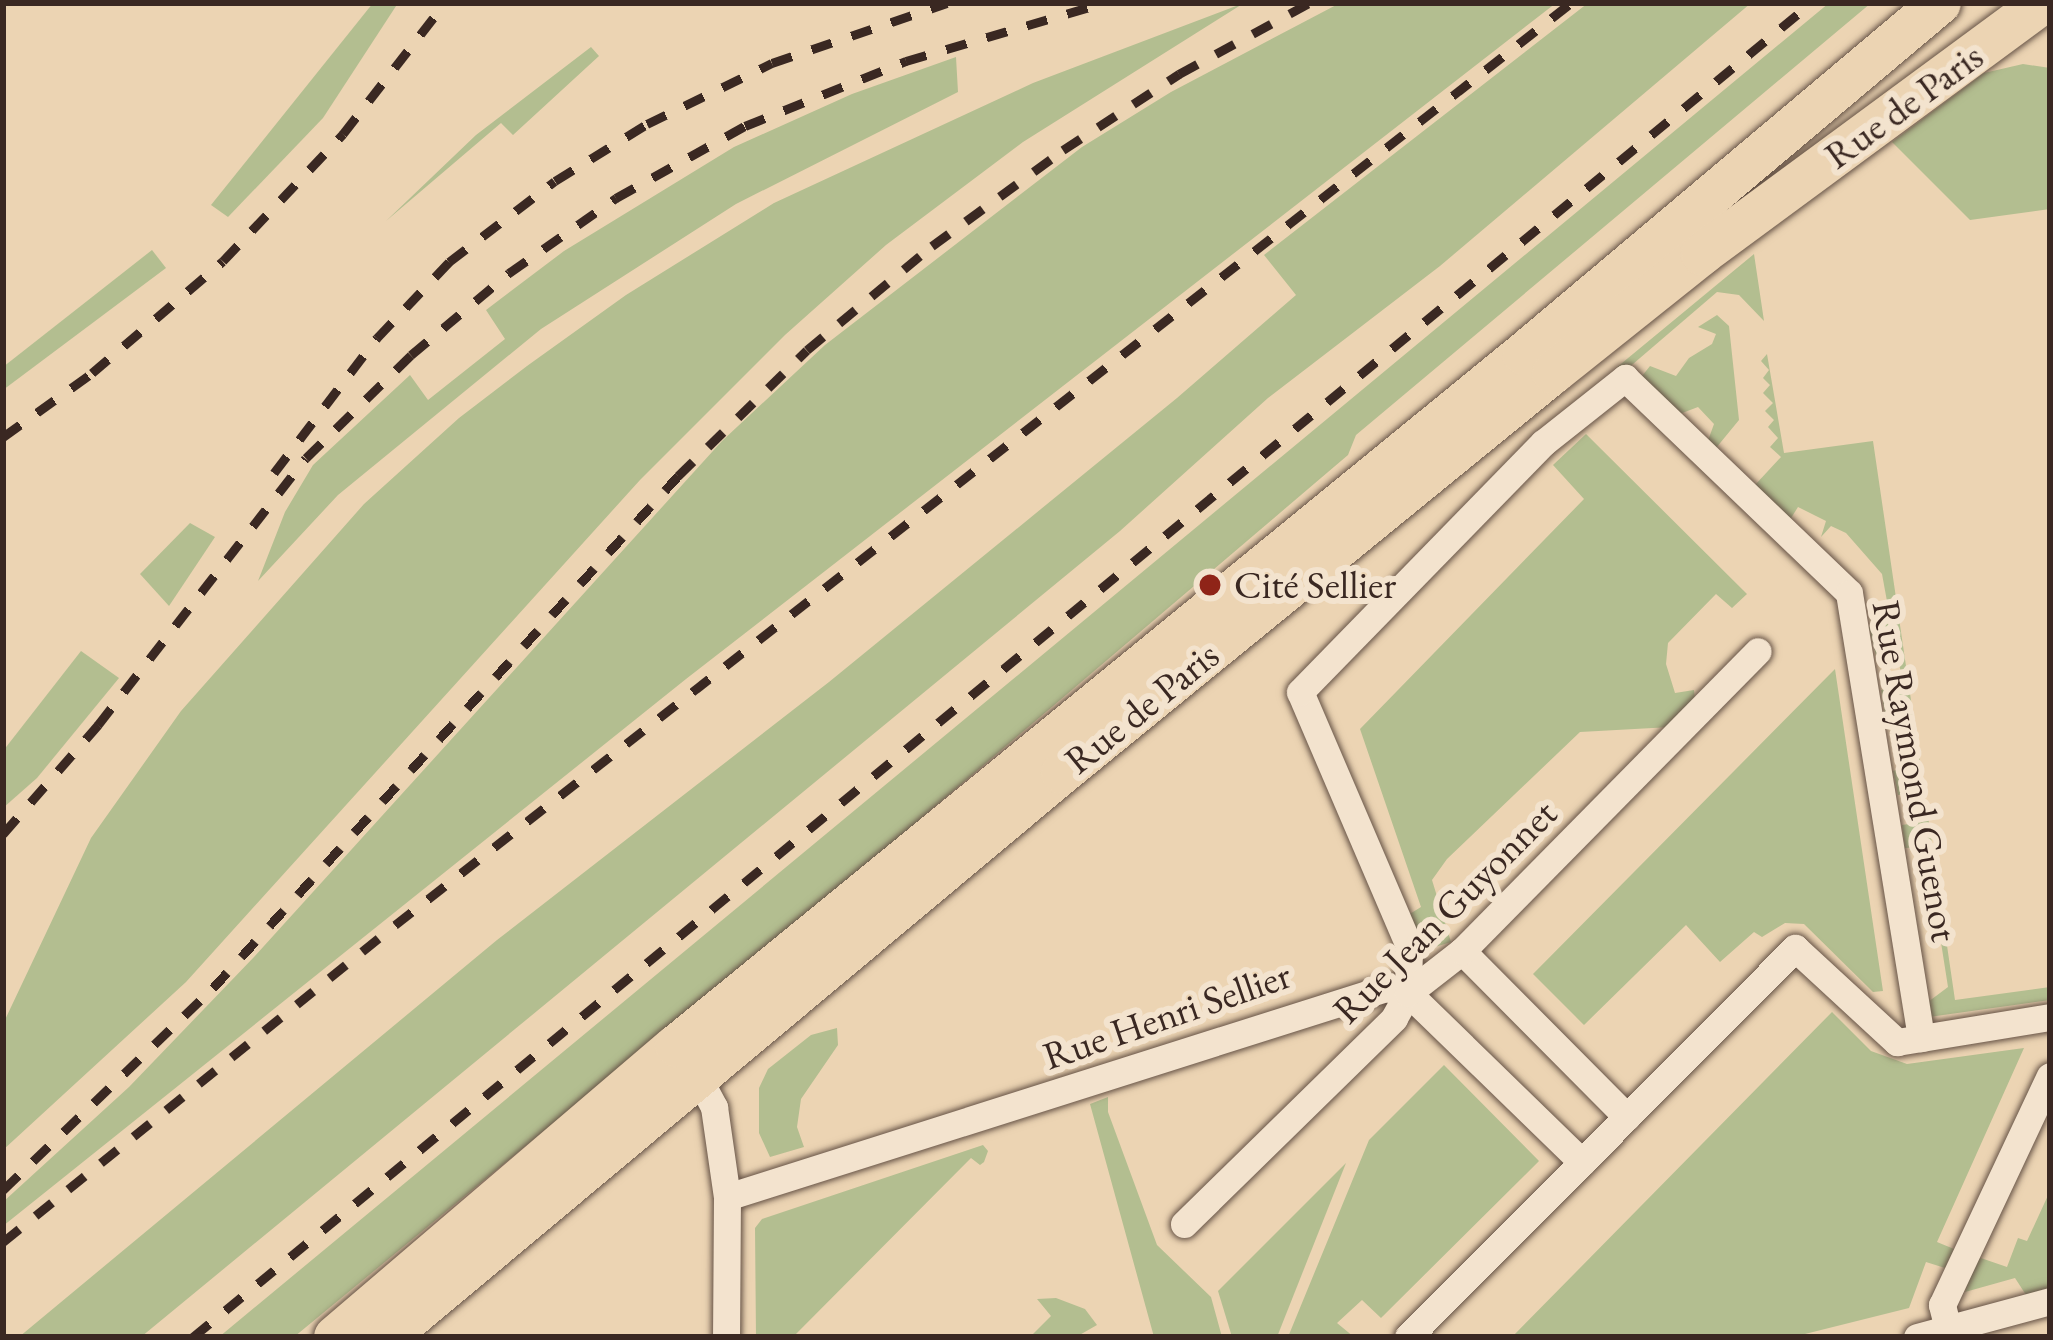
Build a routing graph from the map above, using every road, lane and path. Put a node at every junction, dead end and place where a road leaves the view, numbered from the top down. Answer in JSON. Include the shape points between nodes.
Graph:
{"nodes":[{"id":1,"x":1940,"y":3,"type":"edge"},
{"id":2,"x":2035,"y":8,"type":"edge"},
{"id":3,"x":1758,"y":651,"type":"dead end"},
{"id":4,"x":1462,"y":951,"type":"junction"},
{"id":5,"x":1408,"y":993,"type":"junction"},
{"id":6,"x":2050,"y":1017,"type":"edge"},
{"id":7,"x":1921,"y":1038,"type":"junction"},
{"id":8,"x":689,"y":1062,"type":"junction"},
{"id":9,"x":2050,"y":1076,"type":"edge"},
{"id":10,"x":1627,"y":1117,"type":"junction"},
{"id":11,"x":1582,"y":1162,"type":"junction"},
{"id":12,"x":727,"y":1197,"type":"junction"},
{"id":13,"x":1184,"y":1225,"type":"dead end"},
{"id":14,"x":2050,"y":1301,"type":"edge"},
{"id":15,"x":1948,"y":1329,"type":"junction"},
{"id":16,"x":335,"y":1337,"type":"edge"},
{"id":17,"x":387,"y":1337,"type":"edge"},
{"id":18,"x":726,"y":1337,"type":"edge"},
{"id":19,"x":1408,"y":1337,"type":"edge"},
{"id":20,"x":1917,"y":1337,"type":"edge"}],
"edges":[{"from":1,"to":8,"type":"main road","name":"Rue de Paris"},
{"from":2,"to":8,"type":"main road","name":"Rue de Paris","via":[[1702,254]]},
{"from":3,"to":4,"type":"street","name":"Rue Jean Guyonnet"},
{"from":4,"to":5,"type":"street","name":"Rue Jean Guyonnet"},
{"from":4,"to":10,"type":"street"},
{"from":5,"to":7,"type":"street","name":"Rue Raymond Guenot","via":[[1409,946],[1300,692],[1543,443],[1625,378],[1849,593]]},
{"from":5,"to":11,"type":"street"},
{"from":5,"to":12,"type":"street","name":"Rue Henri Sellier","via":[[1353,995]]},
{"from":5,"to":13,"type":"street","name":"Rue Jean Guyonnet","via":[[1394,1018]]},
{"from":6,"to":7,"type":"street"},
{"from":7,"to":10,"type":"street","via":[[1897,1042],[1796,948]]},
{"from":8,"to":12,"type":"street","via":[[714,1107]]},
{"from":8,"to":16,"type":"main road","name":"Rue de Paris"},
{"from":8,"to":17,"type":"main road","name":"Rue de Paris"},
{"from":9,"to":15,"type":"street","via":[[1942,1305]]},
{"from":10,"to":11,"type":"street"},
{"from":11,"to":19,"type":"street"},
{"from":12,"to":18,"type":"street"},
{"from":14,"to":15,"type":"street"},
{"from":15,"to":20,"type":"street"}]}
